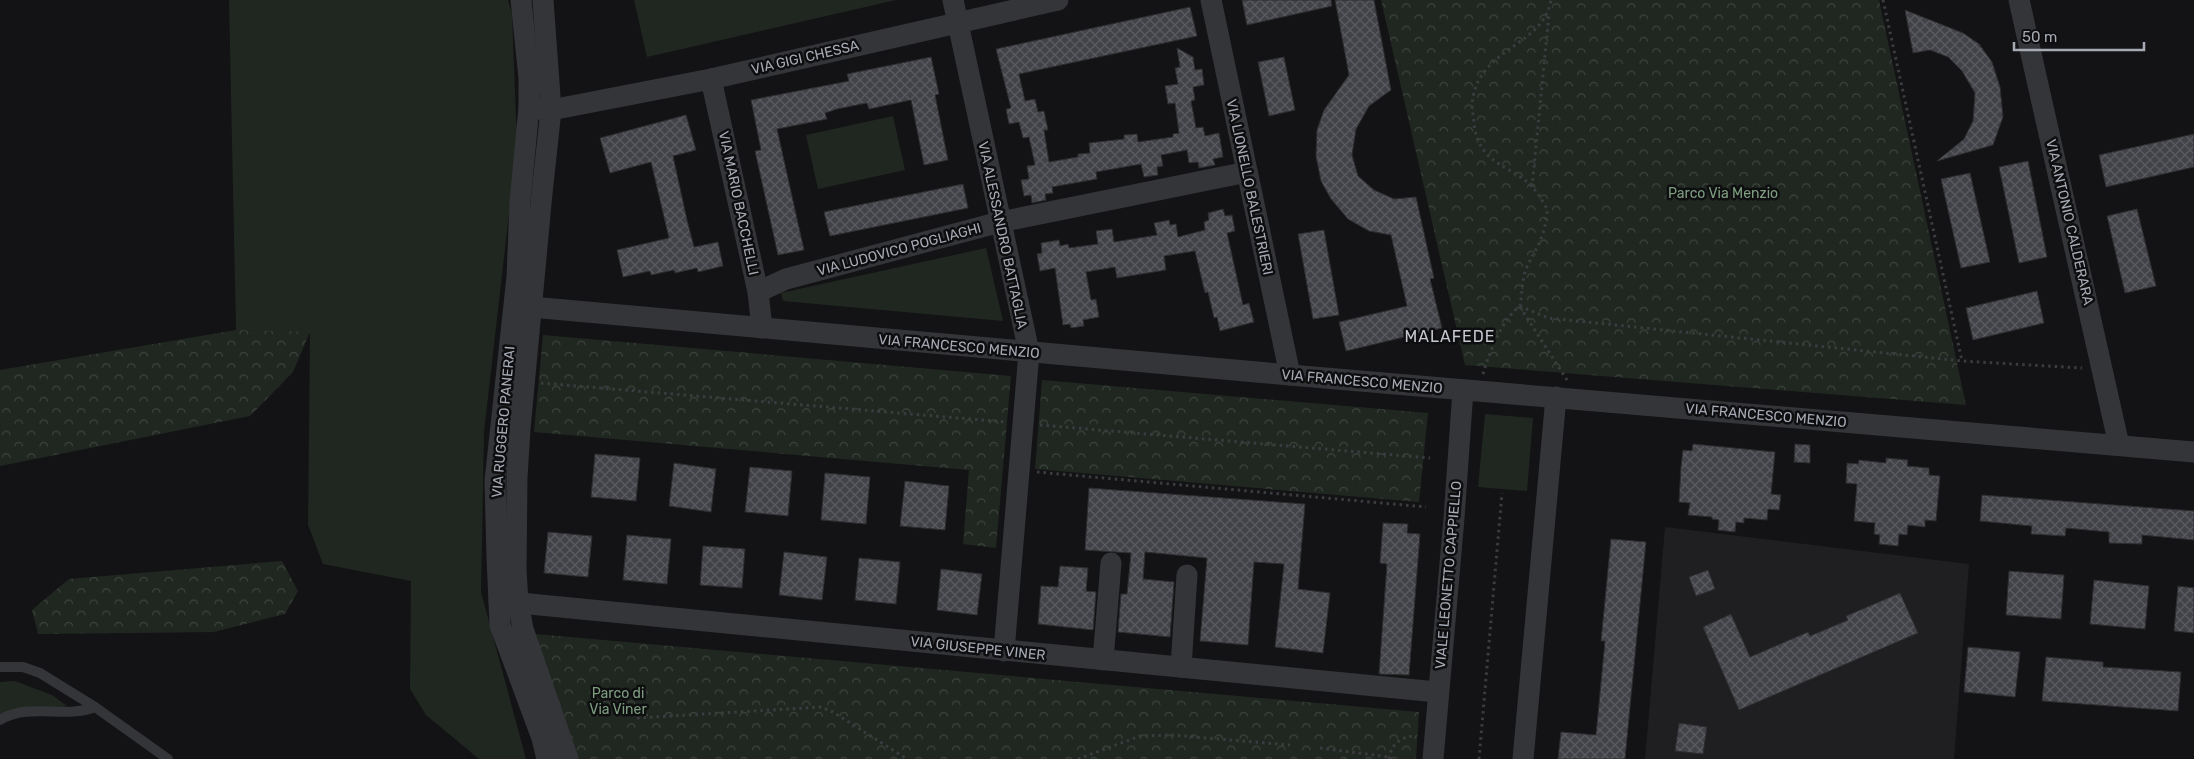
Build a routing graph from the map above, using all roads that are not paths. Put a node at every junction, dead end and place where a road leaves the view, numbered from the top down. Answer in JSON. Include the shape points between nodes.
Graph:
{"nodes":[{"id":1,"x":521,"y":0,"type":"edge"},
{"id":2,"x":542,"y":0,"type":"edge"},
{"id":3,"x":953,"y":0,"type":"edge"},
{"id":4,"x":1058,"y":0,"type":"edge"},
{"id":5,"x":1211,"y":0,"type":"edge"},
{"id":6,"x":2020,"y":0,"type":"edge"},
{"id":7,"x":958,"y":21,"type":"junction"},
{"id":8,"x":711,"y":79,"type":"junction"},
{"id":9,"x":529,"y":107,"type":"junction"},
{"id":10,"x":551,"y":110,"type":"junction"},
{"id":11,"x":1247,"y":172,"type":"junction"},
{"id":12,"x":1000,"y":222,"type":"junction"},
{"id":13,"x":758,"y":292,"type":"junction"},
{"id":14,"x":523,"y":305,"type":"junction"},
{"id":15,"x":762,"y":328,"type":"junction"},
{"id":16,"x":1029,"y":352,"type":"junction"},
{"id":17,"x":1290,"y":375,"type":"junction"},
{"id":18,"x":1471,"y":391,"type":"junction"},
{"id":19,"x":1556,"y":397,"type":"junction"},
{"id":20,"x":2119,"y":445,"type":"junction"},
{"id":21,"x":2194,"y":452,"type":"edge"},
{"id":22,"x":1111,"y":563,"type":"dead end"},
{"id":23,"x":1187,"y":575,"type":"dead end"},
{"id":24,"x":509,"y":602,"type":"junction"},
{"id":25,"x":1004,"y":651,"type":"junction"},
{"id":26,"x":1103,"y":660,"type":"junction"},
{"id":27,"x":0,"y":667,"type":"edge"},
{"id":28,"x":1181,"y":668,"type":"junction"},
{"id":29,"x":1437,"y":692,"type":"junction"},
{"id":30,"x":95,"y":707,"type":"junction"},
{"id":31,"x":0,"y":720,"type":"edge"},
{"id":32,"x":168,"y":759,"type":"edge"},
{"id":33,"x":547,"y":759,"type":"edge"},
{"id":34,"x":568,"y":759,"type":"edge"},
{"id":35,"x":1432,"y":759,"type":"edge"},
{"id":36,"x":1523,"y":759,"type":"edge"}],
"edges":[{"from":1,"to":9,"type":"street","name":"VIA RUGGERO PANERAI"},
{"from":2,"to":10,"type":"street","name":"VIA RUGGERO PANERAI"},
{"from":3,"to":7,"type":"street","name":"VIA ALESSANDRO BATTAGLIA"},
{"from":4,"to":7,"type":"street","name":"VIA GIGI CHESSA"},
{"from":5,"to":11,"type":"street","name":"VIA LIONELLO BALESTRIERI"},
{"from":6,"to":20,"type":"street","name":"VIA ANTONIO CALDERARA"},
{"from":7,"to":8,"type":"street","name":"VIA GIGI CHESSA"},
{"from":7,"to":12,"type":"street","name":"VIA ALESSANDRO BATTAGLIA"},
{"from":8,"to":10,"type":"street","name":"VIA GIGI CHESSA"},
{"from":8,"to":13,"type":"street","name":"VIA MARIO BACCHELLI"},
{"from":9,"to":10,"type":"street"},
{"from":9,"to":14,"type":"street","name":"VIA RUGGERO PANERAI","via":[[520,202]]},
{"from":10,"to":14,"type":"street","name":"VIA RUGGERO PANERAI"},
{"from":11,"to":12,"type":"street","name":"VIA LUDOVICO POGLIAGHI"},
{"from":11,"to":17,"type":"street","name":"VIA LIONELLO BALESTRIERI"},
{"from":12,"to":13,"type":"street","name":"VIA LUDOVICO POGLIAGHI","via":[[786,279]]},
{"from":12,"to":16,"type":"street","name":"VIA ALESSANDRO BATTAGLIA"},
{"from":13,"to":15,"type":"street","name":"VIA MARIO BACCHELLI"},
{"from":14,"to":15,"type":"street","name":"VIA FRANCESCO MENZIO"},
{"from":14,"to":24,"type":"street","name":"VIA RUGGERO PANERAI","via":[[524,381]]},
{"from":14,"to":24,"type":"street","name":"VIA RUGGERO PANERAI","via":[[495,481]]},
{"from":15,"to":16,"type":"street","name":"VIA FRANCESCO MENZIO"},
{"from":16,"to":17,"type":"street","name":"VIA FRANCESCO MENZIO"},
{"from":16,"to":25,"type":"street","name":"VIA ALESSANDRO BATTAGLIA"},
{"from":17,"to":18,"type":"street","name":"VIA FRANCESCO MENZIO"},
{"from":18,"to":19,"type":"street","name":"VIA FRANCESCO MENZIO"},
{"from":18,"to":29,"type":"street","name":"VIALE LEONETTO CAPPIELLO","via":[[1454,518]]},
{"from":19,"to":20,"type":"street","name":"VIA FRANCESCO MENZIO"},
{"from":19,"to":36,"type":"street"},
{"from":20,"to":21,"type":"street","name":"VIA FRANCESCO MENZIO"},
{"from":22,"to":26,"type":"street"},
{"from":23,"to":28,"type":"street"},
{"from":24,"to":25,"type":"street","name":"VIA GIUSEPPE VINER"},
{"from":24,"to":33,"type":"street","name":"VIA RUGGERO PANERAI","via":[[500,625]]},
{"from":24,"to":34,"type":"street","name":"VIA RUGGERO PANERAI","via":[[523,629]]},
{"from":25,"to":26,"type":"street","name":"VIA GIUSEPPE VINER"},
{"from":26,"to":28,"type":"street","name":"VIA GIUSEPPE VINER"},
{"from":27,"to":30,"type":"lane","via":[[23,667],[40,672]]},
{"from":28,"to":29,"type":"street","name":"VIA GIUSEPPE VINER"},
{"from":29,"to":35,"type":"street","name":"VIALE LEONETTO CAPPIELLO"},
{"from":30,"to":31,"type":"lane","via":[[84,711],[26,711]]},
{"from":30,"to":32,"type":"lane"}]}
